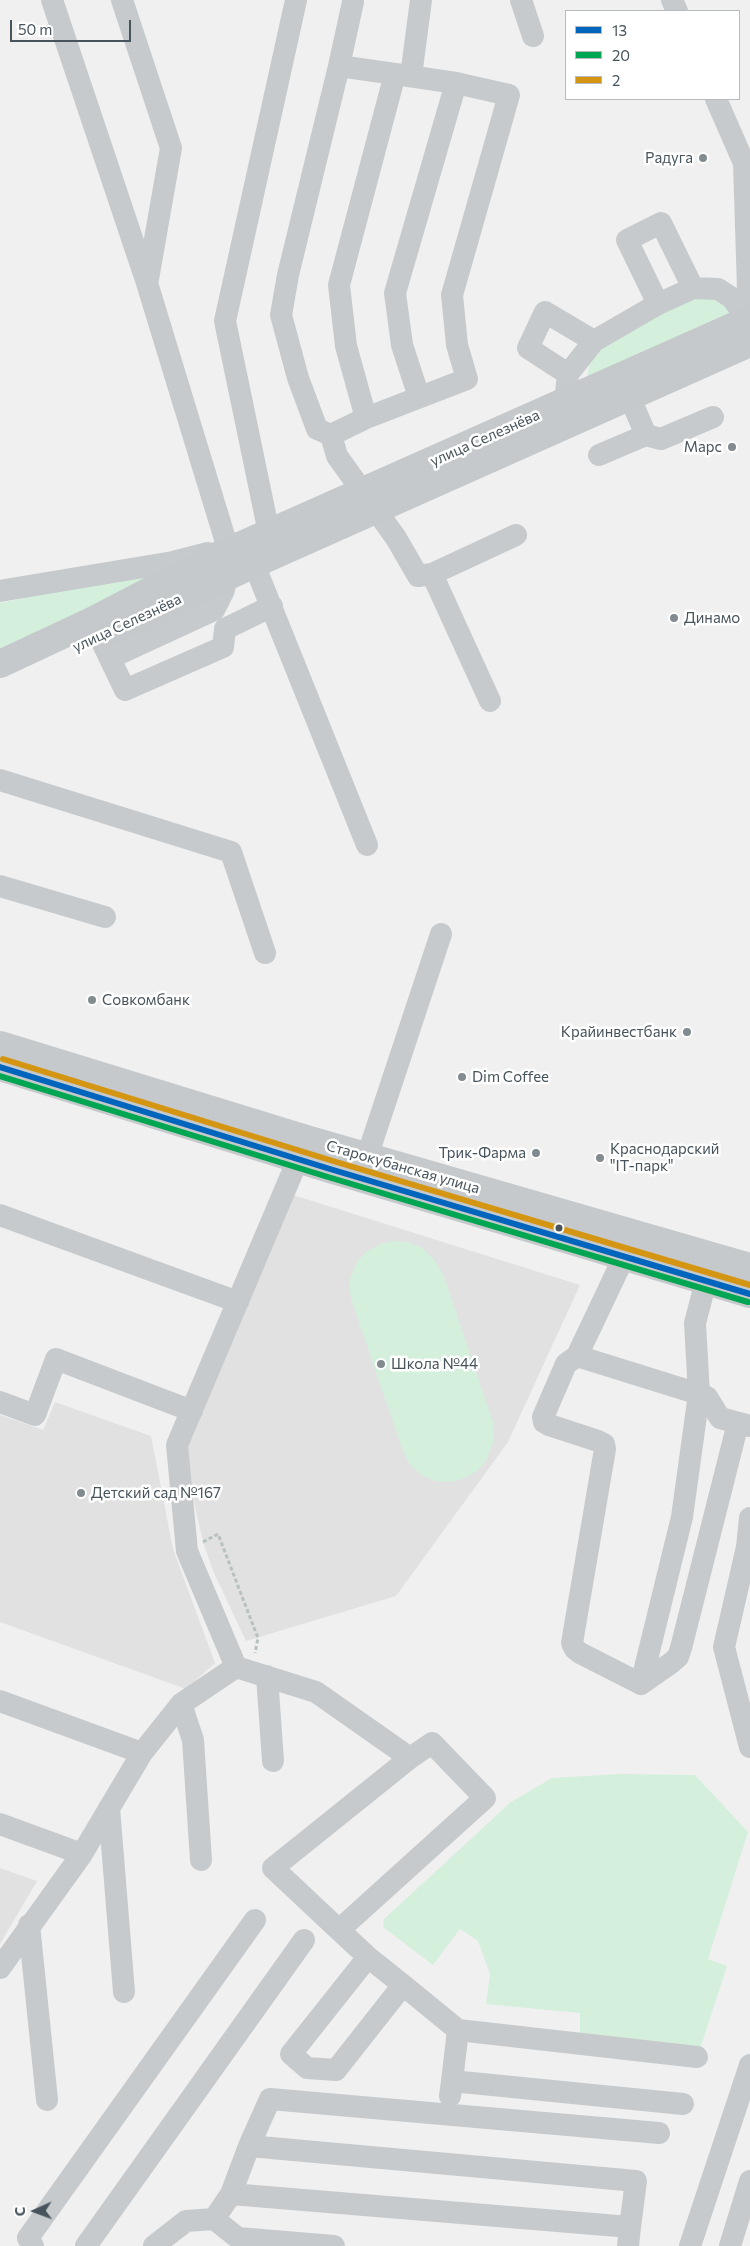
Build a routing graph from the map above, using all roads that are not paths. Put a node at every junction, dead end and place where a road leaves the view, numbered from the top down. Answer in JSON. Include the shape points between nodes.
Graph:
{"nodes":[{"id":1,"x":52,"y":0,"type":"edge"},
{"id":2,"x":122,"y":0,"type":"edge"},
{"id":3,"x":296,"y":0,"type":"edge"},
{"id":4,"x":421,"y":0,"type":"edge"},
{"id":5,"x":521,"y":0,"type":"edge"},
{"id":6,"x":353,"y":2,"type":"dead end"},
{"id":7,"x":533,"y":36,"type":"dead end"},
{"id":8,"x":339,"y":66,"type":"junction"},
{"id":9,"x":403,"y":75,"type":"junction"},
{"id":10,"x":456,"y":84,"type":"junction"},
{"id":11,"x":716,"y":100,"type":"edge"},
{"id":12,"x":147,"y":283,"type":"junction"},
{"id":13,"x":693,"y":288,"type":"junction"},
{"id":14,"x":658,"y":304,"type":"junction"},
{"id":15,"x":750,"y":325,"type":"edge"},
{"id":16,"x":594,"y":341,"type":"junction"},
{"id":17,"x":568,"y":374,"type":"junction"},
{"id":18,"x":419,"y":397,"type":"junction"},
{"id":19,"x":630,"y":398,"type":"junction"},
{"id":20,"x":570,"y":412,"type":"junction"},
{"id":21,"x":712,"y":417,"type":"dead end"},
{"id":22,"x":366,"y":418,"type":"junction"},
{"id":23,"x":331,"y":435,"type":"junction"},
{"id":24,"x":646,"y":435,"type":"junction"},
{"id":25,"x":599,"y":456,"type":"dead end"},
{"id":26,"x":369,"y":501,"type":"junction"},
{"id":27,"x":269,"y":533,"type":"junction"},
{"id":28,"x":516,"y":535,"type":"dead end"},
{"id":29,"x":224,"y":562,"type":"junction"},
{"id":30,"x":254,"y":564,"type":"junction"},
{"id":31,"x":432,"y":574,"type":"junction"},
{"id":32,"x":152,"y":577,"type":"junction"},
{"id":33,"x":0,"y":591,"type":"edge"},
{"id":34,"x":272,"y":606,"type":"junction"},
{"id":35,"x":101,"y":638,"type":"junction"},
{"id":36,"x":0,"y":664,"type":"edge"},
{"id":37,"x":0,"y":683,"type":"edge"},
{"id":38,"x":490,"y":701,"type":"dead end"},
{"id":39,"x":0,"y":780,"type":"edge"},
{"id":40,"x":368,"y":845,"type":"dead end"},
{"id":41,"x":0,"y":886,"type":"edge"},
{"id":42,"x":105,"y":917,"type":"dead end"},
{"id":43,"x":441,"y":934,"type":"dead end"},
{"id":44,"x":265,"y":952,"type":"dead end"},
{"id":45,"x":0,"y":1045,"type":"edge"},
{"id":46,"x":0,"y":1067,"type":"edge"},
{"id":47,"x":303,"y":1149,"type":"junction"},
{"id":48,"x":367,"y":1157,"type":"junction"},
{"id":49,"x":0,"y":1215,"type":"edge"},
{"id":50,"x":624,"y":1257,"type":"junction"},
{"id":51,"x":750,"y":1267,"type":"edge"},
{"id":52,"x":706,"y":1281,"type":"junction"},
{"id":53,"x":750,"y":1294,"type":"edge"},
{"id":54,"x":238,"y":1302,"type":"junction"},
{"id":55,"x":577,"y":1356,"type":"junction"},
{"id":56,"x":698,"y":1394,"type":"junction"},
{"id":57,"x":0,"y":1402,"type":"edge"},
{"id":58,"x":192,"y":1411,"type":"junction"},
{"id":59,"x":744,"y":1425,"type":"edge"},
{"id":60,"x":750,"y":1518,"type":"edge"},
{"id":61,"x":252,"y":1672,"type":"junction"},
{"id":62,"x":641,"y":1684,"type":"junction"},
{"id":63,"x":0,"y":1701,"type":"edge"},
{"id":64,"x":181,"y":1704,"type":"junction"},
{"id":65,"x":750,"y":1747,"type":"edge"},
{"id":66,"x":142,"y":1753,"type":"junction"},
{"id":67,"x":410,"y":1758,"type":"junction"},
{"id":68,"x":273,"y":1761,"type":"dead end"},
{"id":69,"x":109,"y":1808,"type":"junction"},
{"id":70,"x":0,"y":1824,"type":"edge"},
{"id":71,"x":82,"y":1854,"type":"junction"},
{"id":72,"x":201,"y":1860,"type":"dead end"},
{"id":73,"x":255,"y":1920,"type":"dead end"},
{"id":74,"x":30,"y":1925,"type":"junction"},
{"id":75,"x":339,"y":1930,"type":"junction"},
{"id":76,"x":304,"y":1940,"type":"dead end"},
{"id":77,"x":368,"y":1957,"type":"junction"},
{"id":78,"x":0,"y":1968,"type":"edge"},
{"id":79,"x":403,"y":1985,"type":"junction"},
{"id":80,"x":124,"y":1992,"type":"dead end"},
{"id":81,"x":458,"y":2030,"type":"junction"},
{"id":82,"x":697,"y":2057,"type":"dead end"},
{"id":83,"x":750,"y":2065,"type":"edge"},
{"id":84,"x":452,"y":2081,"type":"junction"},
{"id":85,"x":47,"y":2100,"type":"dead end"},
{"id":86,"x":683,"y":2104,"type":"dead end"},
{"id":87,"x":448,"y":2114,"type":"junction"},
{"id":88,"x":659,"y":2134,"type":"dead end"},
{"id":89,"x":250,"y":2146,"type":"junction"},
{"id":90,"x":750,"y":2181,"type":"edge"},
{"id":91,"x":231,"y":2194,"type":"junction"},
{"id":92,"x":214,"y":2219,"type":"junction"},
{"id":93,"x":629,"y":2236,"type":"edge"},
{"id":94,"x":33,"y":2246,"type":"edge"},
{"id":95,"x":86,"y":2246,"type":"edge"},
{"id":96,"x":154,"y":2246,"type":"edge"},
{"id":97,"x":334,"y":2246,"type":"edge"},
{"id":98,"x":690,"y":2246,"type":"edge"},
{"id":99,"x":730,"y":2246,"type":"edge"}],
"edges":[{"from":1,"to":12,"type":"street"},
{"from":2,"to":12,"type":"street","via":[[171,148]]},
{"from":3,"to":27,"type":"street","via":[[225,321]]},
{"from":4,"to":9,"type":"street"},
{"from":5,"to":7,"type":"street"},
{"from":6,"to":8,"type":"street"},
{"from":8,"to":9,"type":"street"},
{"from":8,"to":23,"type":"street","via":[[280,315],[317,429]]},
{"from":9,"to":10,"type":"street"},
{"from":9,"to":22,"type":"street","via":[[340,285],[346,346]]},
{"from":10,"to":18,"type":"street","via":[[395,293],[402,345]]},
{"from":10,"to":18,"type":"street","via":[[509,95],[452,295],[457,345],[467,379]]},
{"from":11,"to":15,"type":"street","via":[[744,163]]},
{"from":12,"to":29,"type":"street"},
{"from":13,"to":14,"type":"street"},
{"from":13,"to":14,"type":"street","via":[[661,223],[626,240]]},
{"from":13,"to":15,"type":"street","via":[[718,289],[732,298]]},
{"from":14,"to":16,"type":"street"},
{"from":15,"to":19,"type":"main road","name":"улица Селезнёва"},
{"from":15,"to":20,"type":"main road","name":"улица Селезнёва"},
{"from":16,"to":17,"type":"street"},
{"from":16,"to":17,"type":"street","via":[[545,312],[528,348]]},
{"from":17,"to":20,"type":"street"},
{"from":18,"to":22,"type":"street"},
{"from":19,"to":20,"type":"main road","name":"улица Селезнёва"},
{"from":19,"to":24,"type":"street"},
{"from":20,"to":26,"type":"main road","name":"улица Селезнёва"},
{"from":21,"to":24,"type":"street","via":[[661,439]]},
{"from":22,"to":23,"type":"street"},
{"from":23,"to":26,"type":"street","via":[[337,456]]},
{"from":24,"to":25,"type":"street"},
{"from":26,"to":27,"type":"main road","name":"улица Селезнёва"},
{"from":26,"to":30,"type":"main road","name":"улица Селезнёва"},
{"from":26,"to":31,"type":"street","via":[[418,576]]},
{"from":27,"to":29,"type":"main road","name":"улица Селезнёва"},
{"from":28,"to":31,"type":"street"},
{"from":29,"to":30,"type":"main road","name":"улица Селезнёва"},
{"from":29,"to":32,"type":"main road","name":"улица Селезнёва"},
{"from":29,"to":35,"type":"main road","name":"улица Селезнёва"},
{"from":29,"to":35,"type":"street","via":[[224,590],[214,610]]},
{"from":30,"to":34,"type":"street"},
{"from":31,"to":38,"type":"street"},
{"from":32,"to":33,"type":"street","name":"улица Селезнёва"},
{"from":32,"to":35,"type":"main road","name":"улица Селезнёва"},
{"from":34,"to":35,"type":"street","via":[[225,629],[223,647],[125,690]]},
{"from":34,"to":40,"type":"street"},
{"from":35,"to":36,"type":"main road","name":"улица Селезнёва"},
{"from":35,"to":37,"type":"main road","name":"улица Селезнёва"},
{"from":39,"to":44,"type":"street","via":[[231,852]]},
{"from":41,"to":42,"type":"street"},
{"from":43,"to":48,"type":"street"},
{"from":45,"to":47,"type":"main road","name":"Старокубанская улица"},
{"from":46,"to":47,"type":"main road","name":"Старокубанская улица"},
{"from":47,"to":48,"type":"main road","name":"Старокубанская улица"},
{"from":47,"to":50,"type":"main road","name":"Старокубанская улица"},
{"from":47,"to":54,"type":"street"},
{"from":48,"to":51,"type":"main road","name":"Старокубанская улица"},
{"from":49,"to":54,"type":"street"},
{"from":50,"to":52,"type":"main road","name":"Старокубанская улица"},
{"from":50,"to":55,"type":"street"},
{"from":52,"to":53,"type":"main road","name":"Старокубанская улица"},
{"from":52,"to":56,"type":"street","via":[[695,1323]]},
{"from":54,"to":58,"type":"street"},
{"from":55,"to":56,"type":"street"},
{"from":55,"to":62,"type":"street","via":[[566,1364],[543,1417],[544,1422],[550,1425],[604,1444],[605,1449],[572,1643],[580,1652]]},
{"from":56,"to":59,"type":"street","via":[[707,1397],[720,1418]]},
{"from":56,"to":62,"type":"street","via":[[682,1517]]},
{"from":57,"to":58,"type":"street","via":[[35,1414],[56,1360]]},
{"from":58,"to":61,"type":"street","via":[[177,1445],[187,1551]]},
{"from":59,"to":62,"type":"street","via":[[678,1657]]},
{"from":60,"to":65,"type":"street","via":[[747,1547],[724,1647]]},
{"from":61,"to":64,"type":"street"},
{"from":61,"to":67,"type":"street","via":[[316,1692]]},
{"from":61,"to":68,"type":"street"},
{"from":63,"to":66,"type":"street"},
{"from":64,"to":66,"type":"street"},
{"from":64,"to":72,"type":"street","via":[[193,1740]]},
{"from":66,"to":69,"type":"street"},
{"from":67,"to":75,"type":"street","via":[[273,1868]]},
{"from":67,"to":75,"type":"street","via":[[432,1743],[485,1798]]},
{"from":69,"to":71,"type":"street"},
{"from":69,"to":80,"type":"street"},
{"from":70,"to":71,"type":"street"},
{"from":71,"to":74,"type":"street"},
{"from":73,"to":94,"type":"street","via":[[28,2238]]},
{"from":74,"to":78,"type":"street"},
{"from":74,"to":85,"type":"street"},
{"from":75,"to":77,"type":"street"},
{"from":76,"to":95,"type":"street"},
{"from":77,"to":79,"type":"street"},
{"from":77,"to":79,"type":"street","via":[[291,2054],[307,2068],[336,2070]]},
{"from":79,"to":81,"type":"street"},
{"from":81,"to":82,"type":"street"},
{"from":81,"to":84,"type":"street"},
{"from":83,"to":98,"type":"street"},
{"from":84,"to":86,"type":"street"},
{"from":84,"to":87,"type":"street"},
{"from":87,"to":88,"type":"street"},
{"from":87,"to":89,"type":"street","via":[[270,2099]]},
{"from":89,"to":91,"type":"street"},
{"from":89,"to":93,"type":"street","via":[[636,2181]]},
{"from":90,"to":99,"type":"street"},
{"from":91,"to":92,"type":"street"},
{"from":91,"to":93,"type":"street"},
{"from":92,"to":96,"type":"street","via":[[186,2221]]},
{"from":92,"to":97,"type":"street","via":[[238,2238]]}]}
